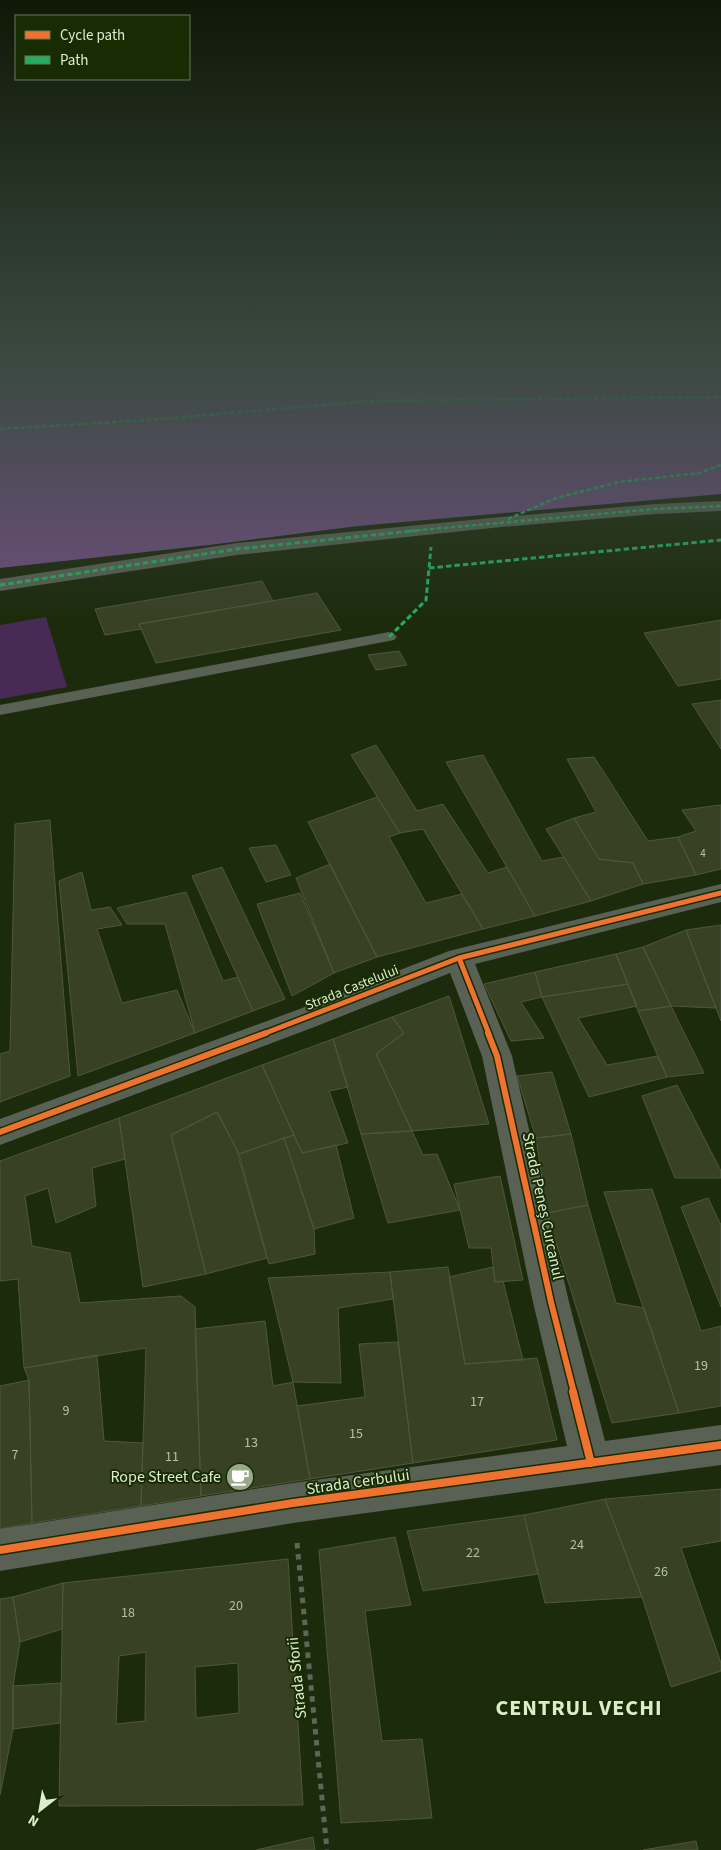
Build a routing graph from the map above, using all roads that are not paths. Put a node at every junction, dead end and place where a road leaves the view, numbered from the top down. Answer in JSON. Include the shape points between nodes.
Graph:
{"nodes":[{"id":1,"x":721,"y":506,"type":"edge"},
{"id":2,"x":0,"y":585,"type":"edge"},
{"id":3,"x":389,"y":637,"type":"dead end"},
{"id":4,"x":0,"y":710,"type":"edge"},
{"id":5,"x":721,"y":893,"type":"edge"},
{"id":6,"x":459,"y":958,"type":"junction"},
{"id":7,"x":0,"y":1132,"type":"edge"},
{"id":8,"x":721,"y":1445,"type":"edge"},
{"id":9,"x":591,"y":1463,"type":"junction"},
{"id":10,"x":0,"y":1550,"type":"edge"}],
"edges":[{"from":1,"to":2,"type":"street","via":[[501,522],[237,549]]},
{"from":3,"to":4,"type":"lane"},
{"from":5,"to":6,"type":"street","name":"Strada Castelului"},
{"from":6,"to":7,"type":"street","name":"Strada Castelului"},
{"from":6,"to":9,"type":"street","name":"Strada Peneș Curcanul","via":[[497,1056],[551,1302]]},
{"from":8,"to":9,"type":"street","name":"Strada Cerbului"},
{"from":9,"to":10,"type":"street","name":"Strada Cerbului","via":[[293,1503]]}]}
